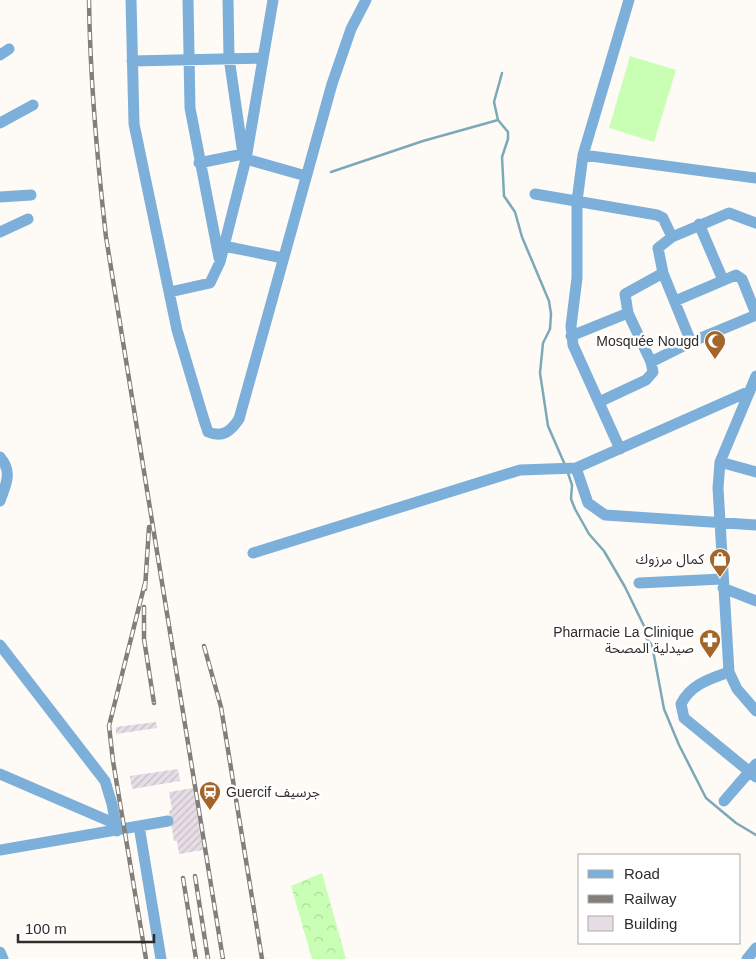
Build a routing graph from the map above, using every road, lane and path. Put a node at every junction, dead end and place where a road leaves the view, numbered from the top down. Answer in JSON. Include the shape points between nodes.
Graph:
{"nodes":[{"id":1,"x":131,"y":0,"type":"edge"},
{"id":2,"x":188,"y":0,"type":"edge"},
{"id":3,"x":228,"y":0,"type":"edge"},
{"id":4,"x":273,"y":0,"type":"edge"},
{"id":5,"x":366,"y":0,"type":"edge"},
{"id":6,"x":629,"y":0,"type":"edge"},
{"id":7,"x":229,"y":58,"type":"junction"},
{"id":8,"x":262,"y":58,"type":"junction"},
{"id":9,"x":188,"y":59,"type":"junction"},
{"id":10,"x":132,"y":61,"type":"junction"},
{"id":11,"x":33,"y":106,"type":"dead end"},
{"id":12,"x":0,"y":123,"type":"edge"},
{"id":13,"x":583,"y":155,"type":"junction"},
{"id":14,"x":244,"y":156,"type":"junction"},
{"id":15,"x":199,"y":163,"type":"junction"},
{"id":16,"x":306,"y":176,"type":"junction"},
{"id":17,"x":756,"y":178,"type":"edge"},
{"id":18,"x":535,"y":194,"type":"dead end"},
{"id":19,"x":31,"y":195,"type":"dead end"},
{"id":20,"x":0,"y":197,"type":"edge"},
{"id":21,"x":577,"y":202,"type":"junction"},
{"id":22,"x":28,"y":219,"type":"dead end"},
{"id":23,"x":756,"y":223,"type":"edge"},
{"id":24,"x":700,"y":224,"type":"junction"},
{"id":25,"x":0,"y":232,"type":"edge"},
{"id":26,"x":672,"y":237,"type":"junction"},
{"id":27,"x":224,"y":246,"type":"junction"},
{"id":28,"x":283,"y":258,"type":"junction"},
{"id":29,"x":220,"y":262,"type":"junction"},
{"id":30,"x":663,"y":273,"type":"junction"},
{"id":31,"x":723,"y":280,"type":"junction"},
{"id":32,"x":170,"y":292,"type":"junction"},
{"id":33,"x":675,"y":301,"type":"junction"},
{"id":34,"x":628,"y":313,"type":"junction"},
{"id":35,"x":756,"y":314,"type":"edge"},
{"id":36,"x":570,"y":336,"type":"junction"},
{"id":37,"x":691,"y":342,"type":"junction"},
{"id":38,"x":651,"y":362,"type":"junction"},
{"id":39,"x":756,"y":378,"type":"edge"},
{"id":40,"x":750,"y":391,"type":"junction"},
{"id":41,"x":599,"y":402,"type":"junction"},
{"id":42,"x":620,"y":450,"type":"junction"},
{"id":43,"x":0,"y":458,"type":"edge"},
{"id":44,"x":720,"y":462,"type":"junction"},
{"id":45,"x":576,"y":468,"type":"junction"},
{"id":46,"x":756,"y":472,"type":"edge"},
{"id":47,"x":0,"y":501,"type":"edge"},
{"id":48,"x":718,"y":521,"type":"junction"},
{"id":49,"x":756,"y":525,"type":"edge"},
{"id":50,"x":253,"y":553,"type":"dead end"},
{"id":51,"x":639,"y":583,"type":"dead end"},
{"id":52,"x":722,"y":583,"type":"junction"},
{"id":53,"x":756,"y":602,"type":"edge"},
{"id":54,"x":0,"y":644,"type":"edge"},
{"id":55,"x":730,"y":672,"type":"junction"},
{"id":56,"x":756,"y":711,"type":"edge"},
{"id":57,"x":754,"y":771,"type":"edge"},
{"id":58,"x":0,"y":774,"type":"edge"},
{"id":59,"x":724,"y":801,"type":"dead end"},
{"id":60,"x":168,"y":820,"type":"dead end"},
{"id":61,"x":139,"y":826,"type":"junction"},
{"id":62,"x":116,"y":828,"type":"junction"},
{"id":63,"x":0,"y":850,"type":"edge"},
{"id":64,"x":756,"y":948,"type":"edge"},
{"id":65,"x":0,"y":952,"type":"edge"},
{"id":66,"x":3,"y":959,"type":"edge"},
{"id":67,"x":161,"y":959,"type":"edge"},
{"id":68,"x":747,"y":959,"type":"edge"}],
"edges":[{"from":1,"to":10,"type":"street"},
{"from":2,"to":9,"type":"street"},
{"from":3,"to":7,"type":"street"},
{"from":4,"to":8,"type":"street"},
{"from":5,"to":16,"type":"street","via":[[343,49]]},
{"from":6,"to":13,"type":"street"},
{"from":7,"to":8,"type":"street"},
{"from":7,"to":9,"type":"street"},
{"from":7,"to":14,"type":"street"},
{"from":8,"to":14,"type":"street"},
{"from":9,"to":10,"type":"street"},
{"from":9,"to":15,"type":"street","via":[[190,108]]},
{"from":10,"to":32,"type":"street","via":[[134,124]]},
{"from":11,"to":12,"type":"street"},
{"from":13,"to":17,"type":"street"},
{"from":13,"to":21,"type":"street"},
{"from":14,"to":15,"type":"street"},
{"from":14,"to":16,"type":"street"},
{"from":14,"to":27,"type":"street"},
{"from":15,"to":29,"type":"street"},
{"from":16,"to":28,"type":"street"},
{"from":18,"to":21,"type":"street"},
{"from":19,"to":20,"type":"street"},
{"from":21,"to":26,"type":"street","via":[[661,216]]},
{"from":21,"to":36,"type":"street","via":[[577,278]]},
{"from":22,"to":25,"type":"street"},
{"from":23,"to":24,"type":"street","via":[[729,214]]},
{"from":24,"to":26,"type":"street"},
{"from":24,"to":31,"type":"street"},
{"from":26,"to":30,"type":"street","via":[[658,248]]},
{"from":27,"to":28,"type":"street"},
{"from":27,"to":29,"type":"street"},
{"from":28,"to":32,"type":"street","via":[[238,419],[231,430],[223,434],[208,432],[177,330]]},
{"from":29,"to":32,"type":"street","via":[[210,283]]},
{"from":30,"to":33,"type":"street"},
{"from":30,"to":34,"type":"street","via":[[626,294]]},
{"from":31,"to":33,"type":"street"},
{"from":31,"to":35,"type":"street","via":[[736,275],[742,279]]},
{"from":33,"to":37,"type":"street"},
{"from":34,"to":36,"type":"street"},
{"from":34,"to":38,"type":"street"},
{"from":35,"to":37,"type":"street"},
{"from":36,"to":41,"type":"street"},
{"from":37,"to":38,"type":"street"},
{"from":38,"to":41,"type":"street","via":[[653,372],[646,380]]},
{"from":39,"to":40,"type":"street"},
{"from":40,"to":42,"type":"street"},
{"from":40,"to":44,"type":"street"},
{"from":41,"to":42,"type":"street"},
{"from":42,"to":45,"type":"street"},
{"from":43,"to":47,"type":"street","via":[[8,471]]},
{"from":44,"to":46,"type":"street"},
{"from":44,"to":48,"type":"street"},
{"from":45,"to":48,"type":"street","via":[[588,503],[605,515]]},
{"from":45,"to":50,"type":"street","via":[[520,470]]},
{"from":48,"to":49,"type":"street"},
{"from":48,"to":52,"type":"street"},
{"from":51,"to":52,"type":"street"},
{"from":52,"to":53,"type":"street"},
{"from":52,"to":55,"type":"street"},
{"from":54,"to":62,"type":"street","via":[[105,781]]},
{"from":55,"to":56,"type":"street","via":[[737,688]]},
{"from":55,"to":57,"type":"street","via":[[695,687],[682,704],[682,714],[691,725]]},
{"from":57,"to":59,"type":"street"},
{"from":58,"to":62,"type":"street"},
{"from":60,"to":61,"type":"street"},
{"from":61,"to":62,"type":"street"},
{"from":61,"to":67,"type":"street"},
{"from":62,"to":63,"type":"street"},
{"from":64,"to":68,"type":"street"},
{"from":65,"to":66,"type":"street"}]}
